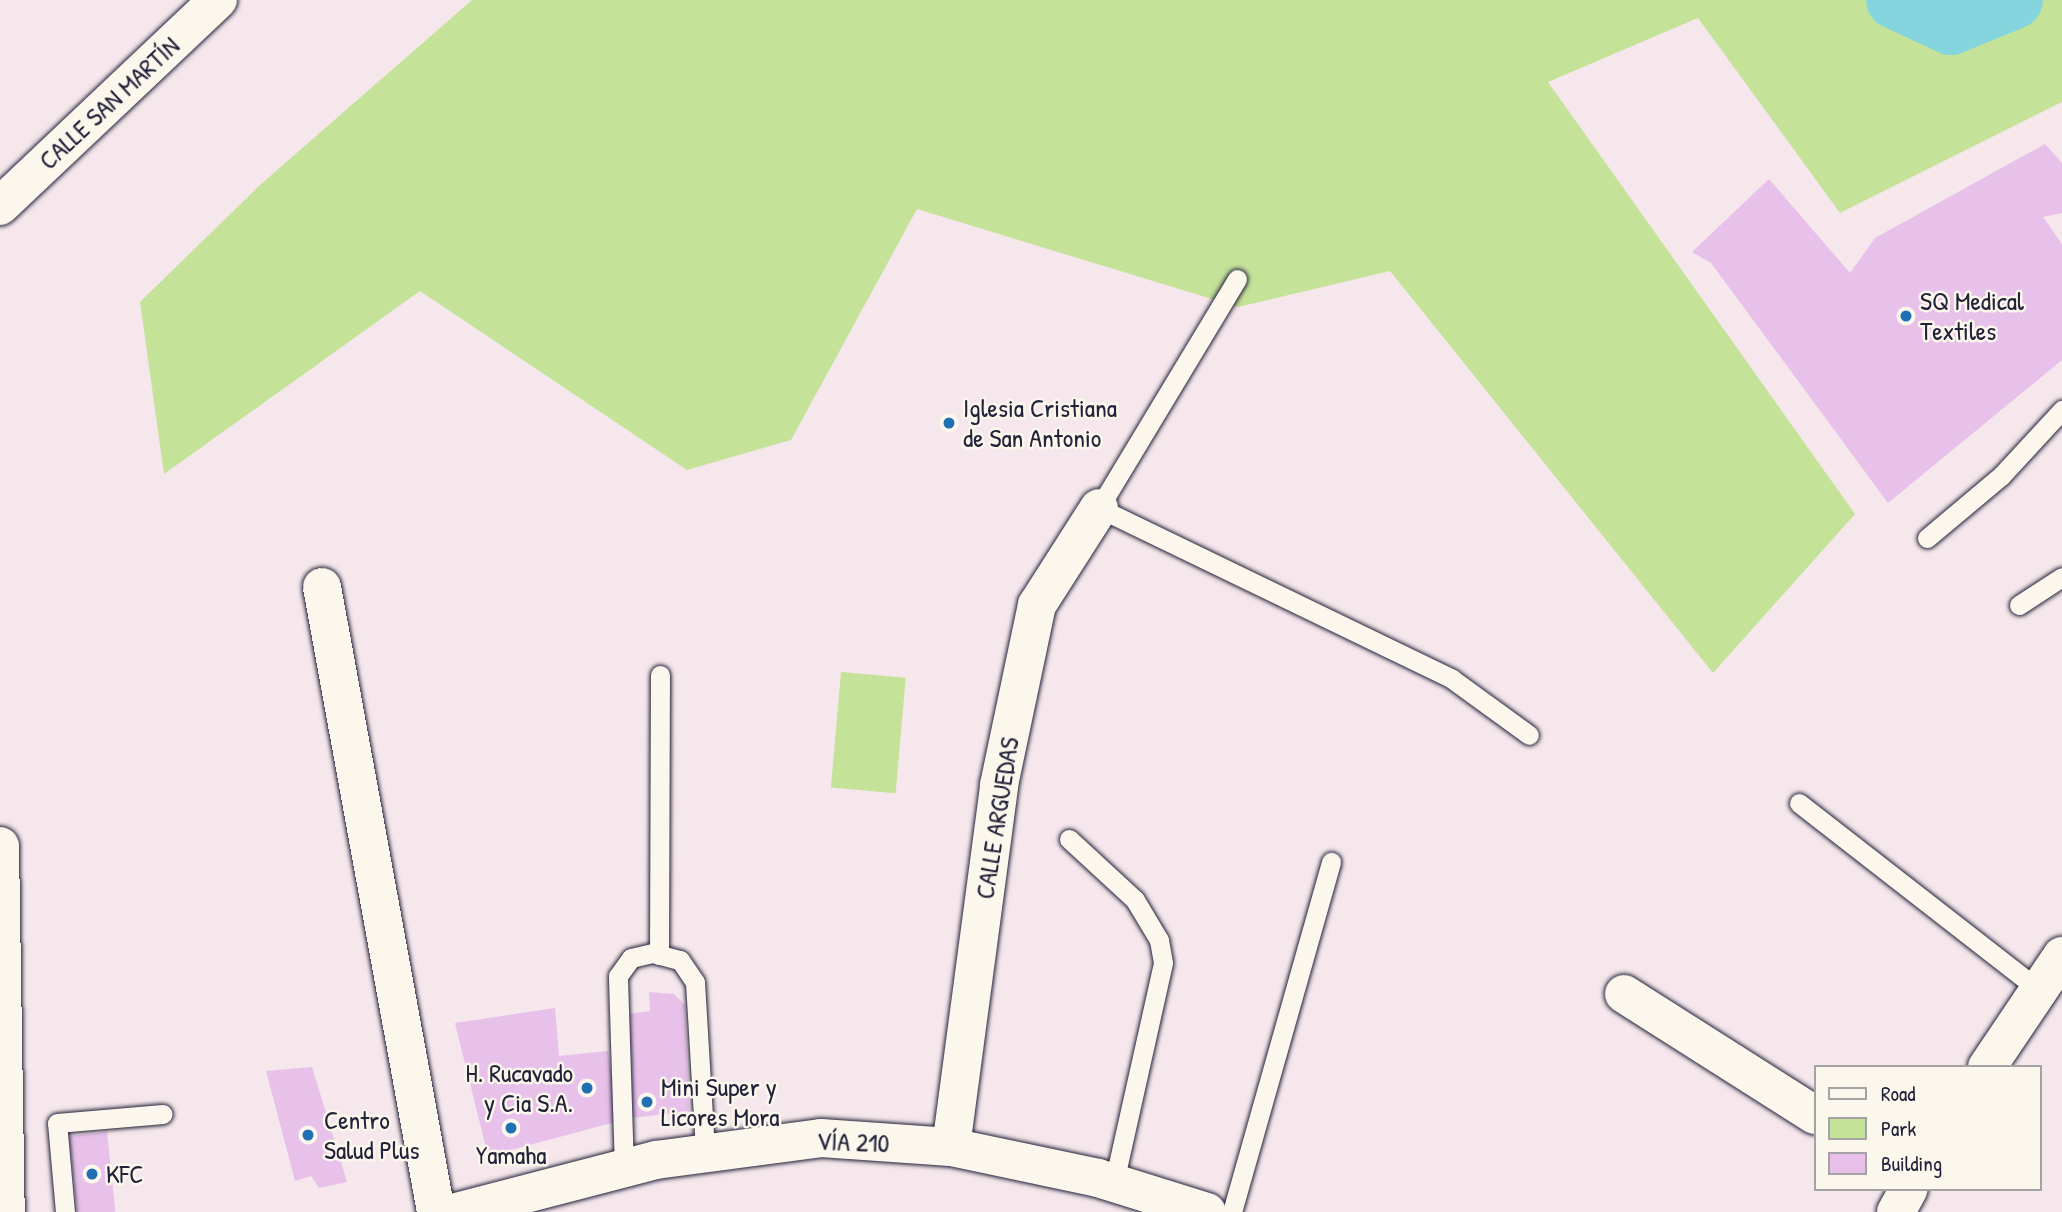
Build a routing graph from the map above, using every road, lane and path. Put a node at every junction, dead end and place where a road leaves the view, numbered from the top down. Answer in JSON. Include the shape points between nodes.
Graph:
{"nodes":[{"id":1,"x":218,"y":0,"type":"edge"},
{"id":2,"x":0,"y":206,"type":"edge"},
{"id":3,"x":1237,"y":279,"type":"dead end"},
{"id":4,"x":2062,"y":410,"type":"edge"},
{"id":5,"x":1099,"y":508,"type":"junction"},
{"id":6,"x":1927,"y":538,"type":"dead end"},
{"id":7,"x":2062,"y":577,"type":"edge"},
{"id":8,"x":322,"y":587,"type":"dead end"},
{"id":9,"x":2020,"y":605,"type":"dead end"},
{"id":10,"x":660,"y":675,"type":"dead end"},
{"id":11,"x":1529,"y":735,"type":"dead end"},
{"id":12,"x":1799,"y":803,"type":"dead end"},
{"id":13,"x":1069,"y":839,"type":"dead end"},
{"id":14,"x":0,"y":846,"type":"edge"},
{"id":15,"x":1331,"y":862,"type":"dead end"},
{"id":16,"x":659,"y":954,"type":"junction"},
{"id":17,"x":2062,"y":956,"type":"edge"},
{"id":18,"x":2039,"y":989,"type":"junction"},
{"id":19,"x":1624,"y":994,"type":"dead end"},
{"id":20,"x":1988,"y":1065,"type":"edge"},
{"id":21,"x":163,"y":1114,"type":"dead end"},
{"id":22,"x":1814,"y":1114,"type":"edge"},
{"id":23,"x":951,"y":1147,"type":"junction"},
{"id":24,"x":705,"y":1152,"type":"junction"},
{"id":25,"x":624,"y":1169,"type":"junction"},
{"id":26,"x":1114,"y":1183,"type":"junction"},
{"id":27,"x":1908,"y":1191,"type":"edge"},
{"id":28,"x":522,"y":1204,"type":"edge"},
{"id":29,"x":6,"y":1212,"type":"edge"},
{"id":30,"x":65,"y":1212,"type":"edge"},
{"id":31,"x":436,"y":1212,"type":"edge"},
{"id":32,"x":456,"y":1212,"type":"edge"},
{"id":33,"x":1207,"y":1212,"type":"edge"},
{"id":34,"x":1232,"y":1212,"type":"edge"},
{"id":35,"x":1896,"y":1212,"type":"edge"}],
"edges":[{"from":1,"to":2,"type":"street","name":"CALLE SAN MARTÍN"},
{"from":3,"to":5,"type":"lane"},
{"from":4,"to":6,"type":"lane","via":[[2001,475]]},
{"from":5,"to":11,"type":"lane","via":[[1452,679]]},
{"from":5,"to":23,"type":"street","name":"CALLE ARGUEDAS","via":[[1037,605],[999,785]]},
{"from":7,"to":9,"type":"lane"},
{"from":8,"to":31,"type":"street"},
{"from":10,"to":16,"type":"lane"},
{"from":12,"to":18,"type":"lane"},
{"from":13,"to":26,"type":"lane","via":[[1135,900],[1159,940],[1163,963]]},
{"from":14,"to":29,"type":"street"},
{"from":15,"to":34,"type":"lane"},
{"from":16,"to":24,"type":"lane","via":[[680,960],[695,982]]},
{"from":16,"to":25,"type":"lane","via":[[631,958],[618,976]]},
{"from":17,"to":18,"type":"street"},
{"from":18,"to":20,"type":"street"},
{"from":19,"to":22,"type":"street"},
{"from":21,"to":30,"type":"lane","via":[[57,1124]]},
{"from":23,"to":24,"type":"street","name":"VÍA 210","via":[[821,1138]]},
{"from":23,"to":26,"type":"street","name":"VÍA 210"},
{"from":24,"to":25,"type":"street","name":"VÍA 210"},
{"from":25,"to":28,"type":"street","name":"VÍA 210"},
{"from":26,"to":33,"type":"street","name":"VÍA 210"},
{"from":27,"to":35,"type":"street"},
{"from":28,"to":32,"type":"street","name":"VÍA 210"}]}
